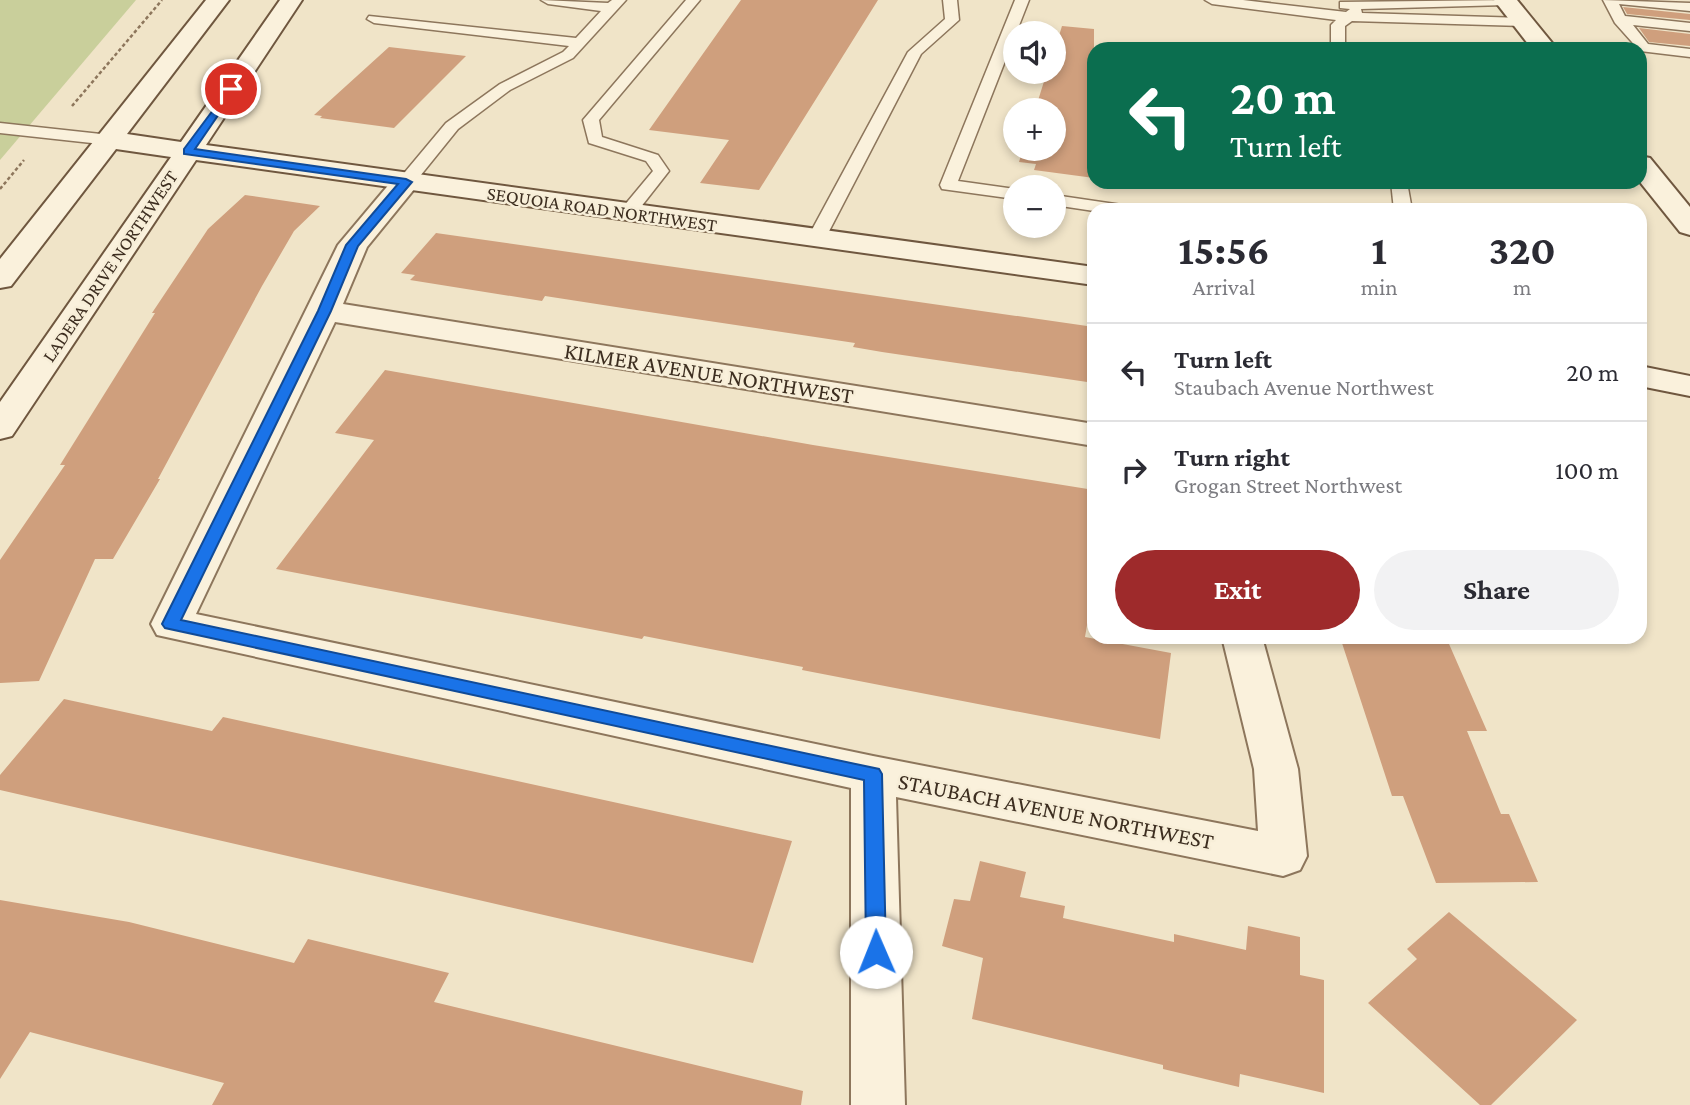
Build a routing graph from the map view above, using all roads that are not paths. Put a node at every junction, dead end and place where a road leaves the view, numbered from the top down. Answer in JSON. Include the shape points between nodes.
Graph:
{"nodes":[{"id":1,"x":218,"y":0,"type":"edge"},
{"id":2,"x":291,"y":0,"type":"edge"},
{"id":3,"x":548,"y":0,"type":"edge"},
{"id":4,"x":693,"y":0,"type":"edge"},
{"id":5,"x":950,"y":0,"type":"edge"},
{"id":6,"x":1022,"y":0,"type":"edge"},
{"id":7,"x":1212,"y":0,"type":"edge"},
{"id":8,"x":1506,"y":0,"type":"edge"},
{"id":9,"x":1610,"y":0,"type":"edge"},
{"id":10,"x":1616,"y":0,"type":"edge"},
{"id":11,"x":1368,"y":2,"type":"edge"},
{"id":12,"x":616,"y":4,"type":"edge"},
{"id":13,"x":1276,"y":6,"type":"junction"},
{"id":14,"x":1690,"y":7,"type":"edge"},
{"id":15,"x":1348,"y":17,"type":"junction"},
{"id":16,"x":374,"y":19,"type":"dead end"},
{"id":17,"x":1620,"y":20,"type":"junction"},
{"id":18,"x":1523,"y":22,"type":"junction"},
{"id":19,"x":1690,"y":26,"type":"edge"},
{"id":20,"x":1338,"y":42,"type":"edge"},
{"id":21,"x":1539,"y":42,"type":"edge"},
{"id":22,"x":1639,"y":42,"type":"edge"},
{"id":23,"x":580,"y":43,"type":"junction"},
{"id":24,"x":1647,"y":48,"type":"edge"},
{"id":25,"x":1690,"y":53,"type":"edge"},
{"id":26,"x":0,"y":128,"type":"edge"},
{"id":27,"x":110,"y":140,"type":"junction"},
{"id":28,"x":188,"y":151,"type":"junction"},
{"id":29,"x":1647,"y":172,"type":"edge"},
{"id":30,"x":406,"y":182,"type":"junction"},
{"id":31,"x":1003,"y":192,"type":"edge"},
{"id":32,"x":1066,"y":202,"type":"edge"},
{"id":33,"x":1087,"y":205,"type":"edge"},
{"id":34,"x":627,"y":213,"type":"junction"},
{"id":35,"x":1686,"y":217,"type":"edge"},
{"id":36,"x":816,"y":239,"type":"junction"},
{"id":37,"x":1087,"y":275,"type":"edge"},
{"id":38,"x":0,"y":279,"type":"edge"},
{"id":39,"x":324,"y":311,"type":"junction"},
{"id":40,"x":1647,"y":377,"type":"edge"},
{"id":41,"x":1690,"y":386,"type":"edge"},
{"id":42,"x":0,"y":428,"type":"edge"},
{"id":43,"x":1087,"y":434,"type":"edge"},
{"id":44,"x":1244,"y":644,"type":"edge"},
{"id":45,"x":873,"y":774,"type":"junction"},
{"id":46,"x":878,"y":1105,"type":"edge"}],
"edges":[{"from":1,"to":27,"type":"street"},
{"from":2,"to":28,"type":"street","name":"LADERA DRIVE NORTHWEST"},
{"from":3,"to":12,"type":"lane"},
{"from":4,"to":34,"type":"lane","via":[[591,120],[595,140],[652,158],[661,171]]},
{"from":5,"to":36,"type":"lane","via":[[952,20],[915,52]]},
{"from":6,"to":31,"type":"lane","via":[[948,185]]},
{"from":7,"to":13,"type":"lane"},
{"from":8,"to":11,"type":"lane"},
{"from":8,"to":18,"type":"street"},
{"from":9,"to":17,"type":"lane"},
{"from":10,"to":14,"type":"lane"},
{"from":11,"to":13,"type":"lane"},
{"from":11,"to":15,"type":"lane"},
{"from":12,"to":23,"type":"lane"},
{"from":13,"to":15,"type":"lane","via":[[1297,13]]},
{"from":15,"to":18,"type":"lane"},
{"from":15,"to":20,"type":"lane","via":[[1338,25]]},
{"from":16,"to":23,"type":"lane"},
{"from":17,"to":19,"type":"lane"},
{"from":17,"to":22,"type":"lane"},
{"from":18,"to":21,"type":"street"},
{"from":23,"to":30,"type":"lane","via":[[569,55],[505,87],[452,126]]},
{"from":24,"to":25,"type":"lane"},
{"from":26,"to":27,"type":"lane"},
{"from":27,"to":28,"type":"street","name":"SEQUOIA ROAD NORTHWEST"},
{"from":27,"to":38,"type":"street"},
{"from":28,"to":30,"type":"street","name":"SEQUOIA ROAD NORTHWEST"},
{"from":28,"to":42,"type":"street","name":"LADERA DRIVE NORTHWEST"},
{"from":29,"to":35,"type":"street"},
{"from":30,"to":34,"type":"street","name":"SEQUOIA ROAD NORTHWEST"},
{"from":30,"to":39,"type":"street","via":[[353,245]]},
{"from":32,"to":33,"type":"lane"},
{"from":34,"to":36,"type":"street","name":"SEQUOIA ROAD NORTHWEST"},
{"from":36,"to":37,"type":"street","name":"SEQUOIA ROAD NORTHWEST"},
{"from":39,"to":43,"type":"street","name":"KILMER AVENUE NORTHWEST"},
{"from":39,"to":45,"type":"street","name":"STAUBACH AVENUE NORTHWEST","via":[[171,624]]},
{"from":40,"to":41,"type":"street"},
{"from":44,"to":45,"type":"street","name":"STAUBACH AVENUE NORTHWEST","via":[[1276,769],[1283,856]]},
{"from":45,"to":46,"type":"street"}]}
